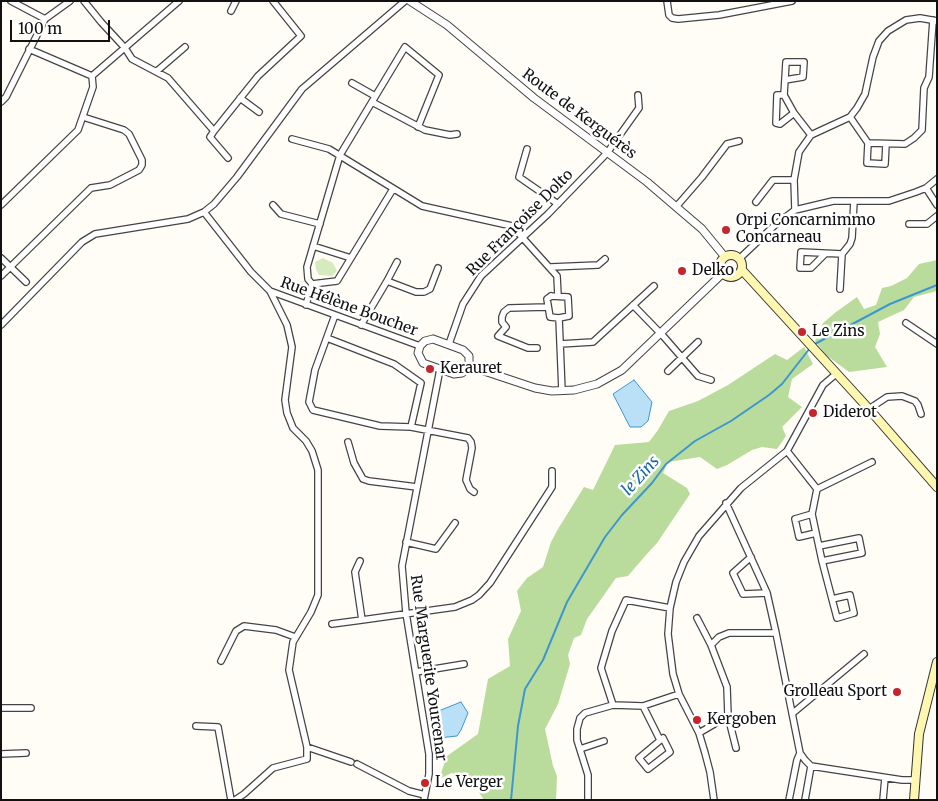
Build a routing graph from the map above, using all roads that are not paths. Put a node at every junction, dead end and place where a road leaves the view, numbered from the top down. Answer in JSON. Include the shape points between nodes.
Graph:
{"nodes":[{"id":1,"x":11,"y":1,"type":"edge"},
{"id":2,"x":70,"y":1,"type":"edge"},
{"id":3,"x":84,"y":1,"type":"edge"},
{"id":4,"x":179,"y":1,"type":"edge"},
{"id":5,"x":236,"y":1,"type":"edge"},
{"id":6,"x":273,"y":1,"type":"edge"},
{"id":7,"x":405,"y":1,"type":"edge"},
{"id":8,"x":410,"y":1,"type":"edge"},
{"id":9,"x":667,"y":1,"type":"edge"},
{"id":10,"x":792,"y":1,"type":"edge"},
{"id":11,"x":231,"y":11,"type":"dead end"},
{"id":12,"x":45,"y":19,"type":"junction"},
{"id":13,"x":935,"y":21,"type":"edge"},
{"id":14,"x":185,"y":47,"type":"dead end"},
{"id":15,"x":125,"y":48,"type":"junction"},
{"id":16,"x":30,"y":49,"type":"junction"},
{"id":17,"x":157,"y":71,"type":"junction"},
{"id":18,"x":92,"y":76,"type":"junction"},
{"id":19,"x":785,"y":80,"type":"dead end"},
{"id":20,"x":352,"y":83,"type":"dead end"},
{"id":21,"x":638,"y":95,"type":"dead end"},
{"id":22,"x":784,"y":95,"type":"junction"},
{"id":23,"x":240,"y":98,"type":"junction"},
{"id":24,"x":373,"y":99,"type":"junction"},
{"id":25,"x":1,"y":102,"type":"edge"},
{"id":26,"x":259,"y":112,"type":"dead end"},
{"id":27,"x":794,"y":113,"type":"junction"},
{"id":28,"x":83,"y":117,"type":"junction"},
{"id":29,"x":850,"y":117,"type":"junction"},
{"id":30,"x":418,"y":127,"type":"junction"},
{"id":31,"x":214,"y":131,"type":"junction"},
{"id":32,"x":457,"y":134,"type":"dead end"},
{"id":33,"x":811,"y":135,"type":"junction"},
{"id":34,"x":292,"y":139,"type":"dead end"},
{"id":35,"x":739,"y":141,"type":"dead end"},
{"id":36,"x":868,"y":143,"type":"junction"},
{"id":37,"x":886,"y":144,"type":"junction"},
{"id":38,"x":527,"y":150,"type":"dead end"},
{"id":39,"x":607,"y":153,"type":"junction"},
{"id":40,"x":340,"y":155,"type":"junction"},
{"id":41,"x":228,"y":158,"type":"dead end"},
{"id":42,"x":937,"y":179,"type":"edge"},
{"id":43,"x":794,"y":180,"type":"junction"},
{"id":44,"x":926,"y":188,"type":"junction"},
{"id":45,"x":393,"y":189,"type":"junction"},
{"id":46,"x":854,"y":200,"type":"junction"},
{"id":47,"x":756,"y":202,"type":"dead end"},
{"id":48,"x":558,"y":204,"type":"junction"},
{"id":49,"x":273,"y":205,"type":"dead end"},
{"id":50,"x":937,"y":205,"type":"edge"},
{"id":51,"x":1,"y":206,"type":"edge"},
{"id":52,"x":676,"y":207,"type":"junction"},
{"id":53,"x":795,"y":210,"type":"junction"},
{"id":54,"x":204,"y":212,"type":"junction"},
{"id":55,"x":937,"y":216,"type":"edge"},
{"id":56,"x":320,"y":224,"type":"junction"},
{"id":57,"x":909,"y":224,"type":"dead end"},
{"id":58,"x":523,"y":238,"type":"junction"},
{"id":59,"x":313,"y":246,"type":"junction"},
{"id":60,"x":825,"y":254,"type":"junction"},
{"id":61,"x":842,"y":254,"type":"junction"},
{"id":62,"x":725,"y":257,"type":"junction"},
{"id":63,"x":1,"y":258,"type":"edge"},
{"id":64,"x":351,"y":258,"type":"junction"},
{"id":65,"x":605,"y":258,"type":"dead end"},
{"id":66,"x":740,"y":258,"type":"junction"},
{"id":67,"x":397,"y":262,"type":"dead end"},
{"id":68,"x":551,"y":267,"type":"junction"},
{"id":69,"x":10,"y":268,"type":"junction"},
{"id":70,"x":438,"y":268,"type":"dead end"},
{"id":71,"x":742,"y":270,"type":"junction"},
{"id":72,"x":723,"y":273,"type":"junction"},
{"id":73,"x":1,"y":276,"type":"edge"},
{"id":74,"x":388,"y":280,"type":"junction"},
{"id":75,"x":26,"y":282,"type":"dead end"},
{"id":76,"x":312,"y":284,"type":"junction"},
{"id":77,"x":654,"y":286,"type":"dead end"},
{"id":78,"x":840,"y":289,"type":"dead end"},
{"id":79,"x":270,"y":291,"type":"junction"},
{"id":80,"x":558,"y":296,"type":"junction"},
{"id":81,"x":306,"y":305,"type":"junction"},
{"id":82,"x":633,"y":305,"type":"junction"},
{"id":83,"x":547,"y":307,"type":"junction"},
{"id":84,"x":335,"y":315,"type":"junction"},
{"id":85,"x":559,"y":318,"type":"junction"},
{"id":86,"x":906,"y":324,"type":"dead end"},
{"id":87,"x":1,"y":325,"type":"edge"},
{"id":88,"x":361,"y":325,"type":"junction"},
{"id":89,"x":660,"y":334,"type":"junction"},
{"id":90,"x":326,"y":338,"type":"junction"},
{"id":91,"x":698,"y":342,"type":"dead end"},
{"id":92,"x":448,"y":344,"type":"junction"},
{"id":93,"x":560,"y":344,"type":"junction"},
{"id":94,"x":937,"y":344,"type":"edge"},
{"id":95,"x":420,"y":346,"type":"junction"},
{"id":96,"x":537,"y":348,"type":"dead end"},
{"id":97,"x":682,"y":357,"type":"junction"},
{"id":98,"x":469,"y":366,"type":"junction"},
{"id":99,"x":440,"y":369,"type":"junction"},
{"id":100,"x":668,"y":371,"type":"dead end"},
{"id":101,"x":836,"y":374,"type":"junction"},
{"id":102,"x":711,"y":380,"type":"dead end"},
{"id":103,"x":562,"y":391,"type":"junction"},
{"id":104,"x":869,"y":409,"type":"junction"},
{"id":105,"x":921,"y":414,"type":"dead end"},
{"id":106,"x":411,"y":427,"type":"junction"},
{"id":107,"x":428,"y":430,"type":"junction"},
{"id":108,"x":348,"y":442,"type":"dead end"},
{"id":109,"x":787,"y":450,"type":"junction"},
{"id":110,"x":872,"y":462,"type":"dead end"},
{"id":111,"x":552,"y":471,"type":"dead end"},
{"id":112,"x":416,"y":487,"type":"junction"},
{"id":113,"x":937,"y":487,"type":"edge"},
{"id":114,"x":817,"y":489,"type":"junction"},
{"id":115,"x":474,"y":492,"type":"dead end"},
{"id":116,"x":726,"y":503,"type":"junction"},
{"id":117,"x":812,"y":514,"type":"junction"},
{"id":118,"x":455,"y":523,"type":"dead end"},
{"id":119,"x":816,"y":533,"type":"junction"},
{"id":120,"x":406,"y":542,"type":"junction"},
{"id":121,"x":820,"y":546,"type":"junction"},
{"id":122,"x":751,"y":557,"type":"junction"},
{"id":123,"x":360,"y":561,"type":"dead end"},
{"id":124,"x":822,"y":561,"type":"junction"},
{"id":125,"x":766,"y":593,"type":"junction"},
{"id":126,"x":832,"y":599,"type":"junction"},
{"id":127,"x":670,"y":608,"type":"junction"},
{"id":128,"x":406,"y":613,"type":"junction"},
{"id":129,"x":697,"y":618,"type":"dead end"},
{"id":130,"x":362,"y":620,"type":"junction"},
{"id":131,"x":332,"y":624,"type":"dead end"},
{"id":132,"x":776,"y":632,"type":"junction"},
{"id":133,"x":295,"y":637,"type":"junction"},
{"id":134,"x":711,"y":645,"type":"junction"},
{"id":135,"x":864,"y":654,"type":"dead end"},
{"id":136,"x":222,"y":661,"type":"dead end"},
{"id":137,"x":937,"y":662,"type":"edge"},
{"id":138,"x":464,"y":664,"type":"dead end"},
{"id":139,"x":416,"y":672,"type":"junction"},
{"id":140,"x":679,"y":694,"type":"junction"},
{"id":141,"x":613,"y":705,"type":"junction"},
{"id":142,"x":643,"y":706,"type":"junction"},
{"id":143,"x":1,"y":708,"type":"edge"},
{"id":144,"x":31,"y":708,"type":"dead end"},
{"id":145,"x":793,"y":713,"type":"junction"},
{"id":146,"x":728,"y":716,"type":"junction"},
{"id":147,"x":196,"y":726,"type":"dead end"},
{"id":148,"x":698,"y":732,"type":"junction"},
{"id":149,"x":660,"y":740,"type":"junction"},
{"id":150,"x":604,"y":741,"type":"dead end"},
{"id":151,"x":307,"y":747,"type":"junction"},
{"id":152,"x":736,"y":748,"type":"dead end"},
{"id":153,"x":580,"y":749,"type":"junction"},
{"id":154,"x":800,"y":753,"type":"junction"},
{"id":155,"x":1,"y":754,"type":"edge"},
{"id":156,"x":26,"y":754,"type":"dead end"},
{"id":157,"x":351,"y":762,"type":"dead end"},
{"id":158,"x":357,"y":764,"type":"dead end"},
{"id":159,"x":811,"y":766,"type":"junction"},
{"id":160,"x":885,"y":778,"type":"junction"},
{"id":161,"x":916,"y":780,"type":"junction"},
{"id":162,"x":424,"y":797,"type":"edge"},
{"id":163,"x":233,"y":800,"type":"edge"},
{"id":164,"x":588,"y":800,"type":"edge"},
{"id":165,"x":714,"y":800,"type":"edge"},
{"id":166,"x":789,"y":800,"type":"edge"},
{"id":167,"x":805,"y":800,"type":"edge"},
{"id":168,"x":883,"y":800,"type":"edge"},
{"id":169,"x":914,"y":800,"type":"edge"}],
"edges":[{"from":1,"to":12,"type":"street"},
{"from":2,"to":12,"type":"street"},
{"from":3,"to":15,"type":"street"},
{"from":4,"to":15,"type":"street"},
{"from":5,"to":11,"type":"street"},
{"from":6,"to":23,"type":"street","via":[[301,36],[258,76]]},
{"from":7,"to":54,"type":"street","via":[[302,89],[237,177]]},
{"from":8,"to":39,"type":"street","name":"Route de Kerguérès","via":[[447,25],[534,98]]},
{"from":9,"to":10,"type":"street","via":[[669,15],[678,19]]},
{"from":12,"to":16,"type":"street"},
{"from":13,"to":29,"type":"street","via":[[906,20],[888,31],[873,57],[862,101]]},
{"from":13,"to":37,"type":"street","via":[[929,77],[924,88],[922,130],[905,144]]},
{"from":14,"to":17,"type":"street"},
{"from":15,"to":17,"type":"street","via":[[132,59]]},
{"from":15,"to":18,"type":"street"},
{"from":16,"to":18,"type":"street"},
{"from":16,"to":25,"type":"street"},
{"from":17,"to":31,"type":"street","via":[[168,78]]},
{"from":18,"to":28,"type":"street","via":[[93,87]]},
{"from":19,"to":22,"type":"street"},
{"from":20,"to":24,"type":"street"},
{"from":21,"to":39,"type":"street","name":"Rue Françoise Dolto","via":[[639,108]]},
{"from":22,"to":27,"type":"street"},
{"from":22,"to":27,"type":"street","via":[[777,95],[776,123],[780,124]]},
{"from":23,"to":26,"type":"street"},
{"from":23,"to":31,"type":"street"},
{"from":24,"to":30,"type":"street"},
{"from":24,"to":30,"type":"street","via":[[405,47],[439,75]]},
{"from":24,"to":40,"type":"street"},
{"from":27,"to":33,"type":"street"},
{"from":28,"to":51,"type":"street","via":[[78,130]]},
{"from":28,"to":69,"type":"street","via":[[124,130],[142,165],[139,170],[110,185],[91,188]]},
{"from":29,"to":33,"type":"street"},
{"from":29,"to":36,"type":"street"},
{"from":30,"to":32,"type":"street"},
{"from":31,"to":41,"type":"street","via":[[210,137]]},
{"from":33,"to":43,"type":"street","via":[[799,152]]},
{"from":34,"to":40,"type":"street"},
{"from":35,"to":52,"type":"street","via":[[727,144]]},
{"from":36,"to":37,"type":"street"},
{"from":36,"to":37,"type":"street","via":[[866,163],[884,164]]},
{"from":38,"to":48,"type":"street","via":[[519,177]]},
{"from":39,"to":48,"type":"street","name":"Rue Françoise Dolto"},
{"from":39,"to":52,"type":"street","name":"Route de Kerguérès"},
{"from":40,"to":45,"type":"street"},
{"from":40,"to":56,"type":"street"},
{"from":42,"to":44,"type":"street"},
{"from":43,"to":47,"type":"street","via":[[773,180]]},
{"from":43,"to":53,"type":"street"},
{"from":44,"to":46,"type":"street","via":[[889,201]]},
{"from":44,"to":50,"type":"street"},
{"from":45,"to":58,"type":"street","via":[[422,206],[512,226]]},
{"from":45,"to":64,"type":"street"},
{"from":46,"to":53,"type":"street","via":[[833,201]]},
{"from":46,"to":61,"type":"street","via":[[852,238]]},
{"from":48,"to":58,"type":"street","name":"Rue Françoise Dolto"},
{"from":49,"to":56,"type":"street","via":[[281,214]]},
{"from":52,"to":62,"type":"street","name":"Route de Kerguérès","via":[[702,229]]},
{"from":53,"to":66,"type":"street"},
{"from":54,"to":79,"type":"street"},
{"from":54,"to":87,"type":"street","via":[[188,219],[96,234],[82,242]]},
{"from":55,"to":57,"type":"street","via":[[927,224]]},
{"from":56,"to":59,"type":"street"},
{"from":58,"to":68,"type":"street"},
{"from":58,"to":92,"type":"street","name":"Rue Françoise Dolto","via":[[481,276],[470,291]]},
{"from":59,"to":64,"type":"street"},
{"from":59,"to":76,"type":"street","via":[[308,267],[308,279]]},
{"from":60,"to":60,"type":"street","via":[[801,252],[800,268],[811,268]]},
{"from":60,"to":61,"type":"street"},
{"from":61,"to":78,"type":"street"},
{"from":62,"to":66,"type":"main road","via":[[734,255]]},
{"from":62,"to":72,"type":"main road","via":[[720,266]]},
{"from":63,"to":69,"type":"street"},
{"from":64,"to":76,"type":"street","via":[[336,281]]},
{"from":65,"to":68,"type":"street","via":[[598,266]]},
{"from":66,"to":71,"type":"main road"},
{"from":67,"to":74,"type":"street"},
{"from":68,"to":80,"type":"street","via":[[558,276]]},
{"from":69,"to":73,"type":"street"},
{"from":69,"to":75,"type":"street"},
{"from":70,"to":74,"type":"street","via":[[430,289],[424,292],[416,292]]},
{"from":71,"to":72,"type":"main road","via":[[733,277]]},
{"from":71,"to":101,"type":"main road"},
{"from":72,"to":89,"type":"street"},
{"from":74,"to":88,"type":"street"},
{"from":76,"to":81,"type":"street"},
{"from":77,"to":82,"type":"street"},
{"from":79,"to":81,"type":"street","name":"Rue Hélène Boucher"},
{"from":79,"to":133,"type":"street","via":[[292,342],[287,413],[293,428],[312,451],[318,470],[318,595]]},
{"from":80,"to":83,"type":"street","via":[[549,297]]},
{"from":80,"to":85,"type":"street","via":[[568,297],[569,306],[568,316]]},
{"from":81,"to":84,"type":"street","name":"Rue Hélène Boucher"},
{"from":82,"to":89,"type":"street"},
{"from":82,"to":93,"type":"street","via":[[594,342]]},
{"from":83,"to":85,"type":"street","via":[[550,317]]},
{"from":83,"to":96,"type":"street","via":[[509,308],[502,317],[506,327],[498,336],[528,348]]},
{"from":84,"to":88,"type":"street","name":"Rue Hélène Boucher"},
{"from":84,"to":90,"type":"street"},
{"from":85,"to":93,"type":"street"},
{"from":86,"to":94,"type":"street"},
{"from":88,"to":95,"type":"street","name":"Rue Hélène Boucher"},
{"from":89,"to":97,"type":"street"},
{"from":89,"to":103,"type":"street","via":[[622,370],[597,384]]},
{"from":90,"to":106,"type":"street","via":[[394,364],[421,383]]},
{"from":90,"to":106,"type":"street","via":[[315,370],[310,402],[314,410],[380,426]]},
{"from":91,"to":97,"type":"street"},
{"from":92,"to":95,"type":"street","via":[[433,340]]},
{"from":92,"to":98,"type":"street","via":[[469,356]]},
{"from":93,"to":103,"type":"street"},
{"from":95,"to":99,"type":"street","via":[[418,353],[423,363]]},
{"from":97,"to":100,"type":"street"},
{"from":97,"to":102,"type":"street","via":[[698,376]]},
{"from":98,"to":99,"type":"street","via":[[462,373],[454,374]]},
{"from":98,"to":103,"type":"street","via":[[535,388]]},
{"from":99,"to":107,"type":"street","name":"Rue Marguerite Yourcenar"},
{"from":101,"to":104,"type":"main road"},
{"from":101,"to":109,"type":"street","via":[[823,385]]},
{"from":104,"to":105,"type":"street","via":[[887,397],[902,396],[915,401]]},
{"from":104,"to":113,"type":"main road"},
{"from":106,"to":107,"type":"street"},
{"from":107,"to":112,"type":"street","name":"Rue Marguerite Yourcenar"},
{"from":107,"to":115,"type":"street","via":[[468,438],[471,442],[466,480]]},
{"from":108,"to":112,"type":"street","via":[[363,479]]},
{"from":109,"to":114,"type":"street"},
{"from":109,"to":116,"type":"street"},
{"from":110,"to":114,"type":"street"},
{"from":111,"to":128,"type":"street","via":[[552,487],[479,595],[455,606]]},
{"from":112,"to":120,"type":"street","name":"Rue Marguerite Yourcenar"},
{"from":114,"to":117,"type":"street"},
{"from":116,"to":122,"type":"street"},
{"from":116,"to":127,"type":"street","via":[[699,536],[684,562]]},
{"from":117,"to":119,"type":"street"},
{"from":117,"to":119,"type":"street","via":[[795,519],[799,537]]},
{"from":118,"to":120,"type":"street","via":[[436,549]]},
{"from":119,"to":121,"type":"street"},
{"from":120,"to":128,"type":"street","name":"Rue Marguerite Yourcenar","via":[[402,587]]},
{"from":121,"to":124,"type":"street"},
{"from":121,"to":124,"type":"street","via":[[859,538],[862,553]]},
{"from":122,"to":125,"type":"street"},
{"from":122,"to":125,"type":"street","via":[[733,573],[743,594]]},
{"from":123,"to":130,"type":"street","via":[[355,572]]},
{"from":124,"to":126,"type":"street"},
{"from":125,"to":132,"type":"street"},
{"from":126,"to":126,"type":"street","via":[[837,618],[854,613],[850,595]]},
{"from":127,"to":140,"type":"street","via":[[669,652]]},
{"from":127,"to":141,"type":"street","via":[[626,600],[612,630],[601,668]]},
{"from":128,"to":130,"type":"street"},
{"from":128,"to":139,"type":"street","name":"Rue Marguerite Yourcenar"},
{"from":129,"to":134,"type":"street"},
{"from":130,"to":131,"type":"street"},
{"from":132,"to":134,"type":"street","via":[[729,633]]},
{"from":132,"to":145,"type":"street"},
{"from":133,"to":136,"type":"street","via":[[276,630],[244,626],[236,631]]},
{"from":133,"to":151,"type":"street","via":[[290,659],[291,678]]},
{"from":134,"to":146,"type":"street","via":[[727,687]]},
{"from":135,"to":145,"type":"street"},
{"from":137,"to":161,"type":"main road","via":[[920,734]]},
{"from":138,"to":139,"type":"street"},
{"from":139,"to":162,"type":"street","name":"Rue Marguerite Yourcenar","via":[[428,754],[429,774]]},
{"from":140,"to":142,"type":"street"},
{"from":140,"to":148,"type":"street"},
{"from":141,"to":142,"type":"street"},
{"from":141,"to":153,"type":"street","via":[[585,713],[580,718],[577,740]]},
{"from":142,"to":149,"type":"street"},
{"from":143,"to":144,"type":"street"},
{"from":145,"to":154,"type":"street"},
{"from":146,"to":148,"type":"street"},
{"from":146,"to":152,"type":"street"},
{"from":147,"to":163,"type":"street","via":[[218,726]]},
{"from":148,"to":165,"type":"street","via":[[710,772]]},
{"from":149,"to":149,"type":"street","via":[[639,758],[648,769],[670,752],[663,738]]},
{"from":150,"to":153,"type":"street"},
{"from":151,"to":157,"type":"street"},
{"from":151,"to":163,"type":"street","via":[[307,759],[273,768]]},
{"from":153,"to":164,"type":"street","via":[[588,775]]},
{"from":154,"to":159,"type":"street"},
{"from":154,"to":166,"type":"street"},
{"from":155,"to":156,"type":"street"},
{"from":158,"to":162,"type":"street"},
{"from":159,"to":160,"type":"street"},
{"from":159,"to":167,"type":"street"},
{"from":160,"to":161,"type":"street"},
{"from":160,"to":168,"type":"street"},
{"from":161,"to":169,"type":"main road"}]}
